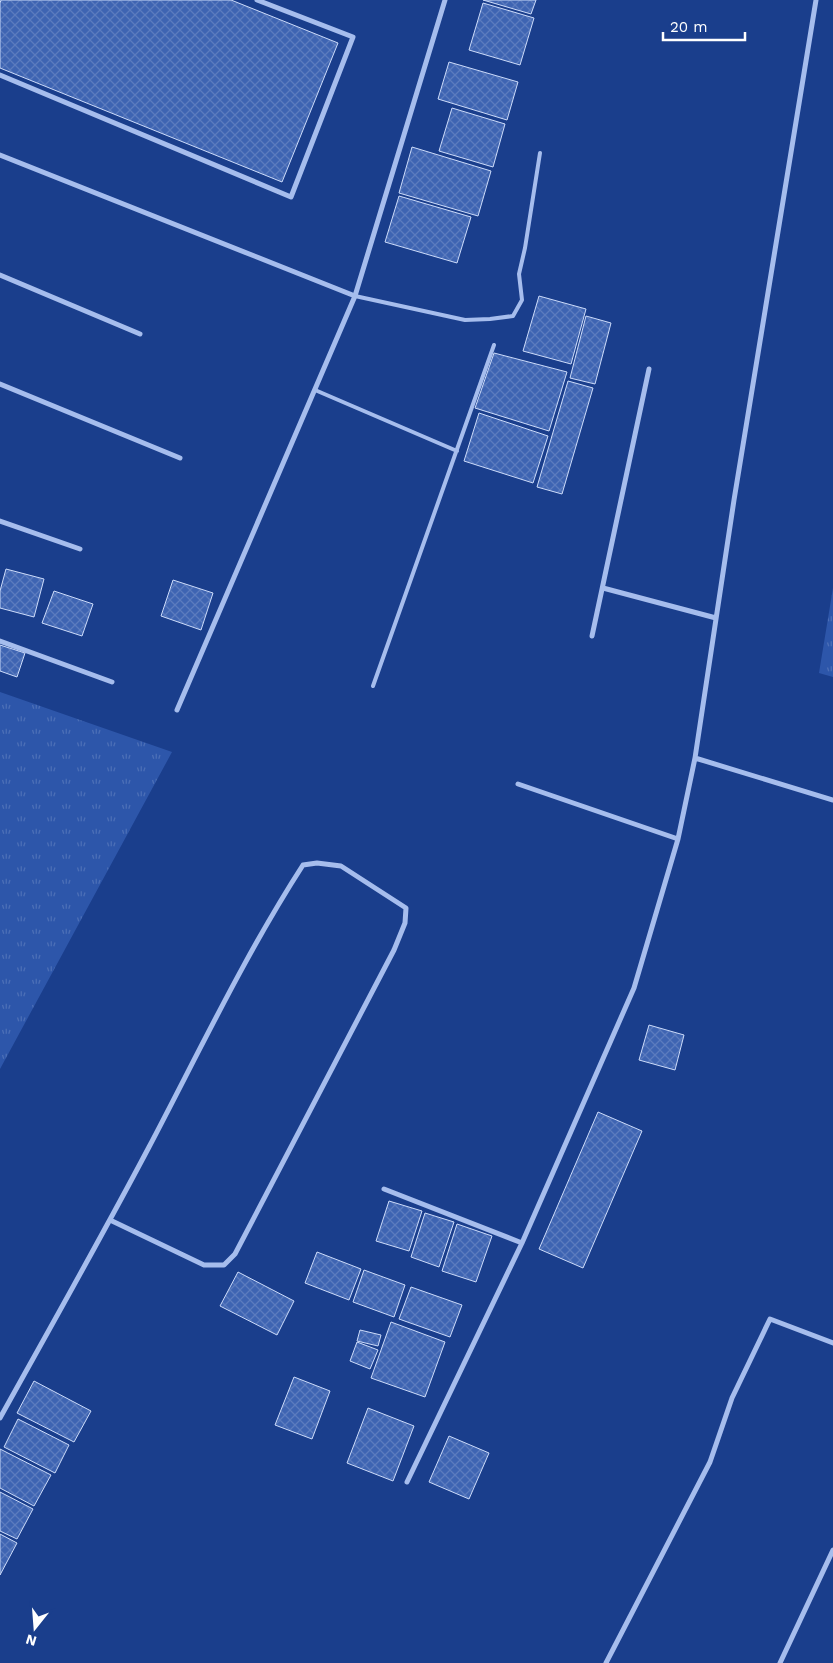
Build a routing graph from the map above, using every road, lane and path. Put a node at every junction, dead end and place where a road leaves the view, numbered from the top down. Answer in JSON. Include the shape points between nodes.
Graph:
{"nodes":[{"id":1,"x":257,"y":0,"type":"edge"},
{"id":2,"x":445,"y":0,"type":"edge"},
{"id":3,"x":816,"y":0,"type":"edge"},
{"id":4,"x":0,"y":75,"type":"edge"},
{"id":5,"x":540,"y":153,"type":"dead end"},
{"id":6,"x":0,"y":155,"type":"edge"},
{"id":7,"x":0,"y":275,"type":"edge"},
{"id":8,"x":356,"y":296,"type":"junction"},
{"id":9,"x":140,"y":334,"type":"dead end"},
{"id":10,"x":494,"y":345,"type":"dead end"},
{"id":11,"x":649,"y":370,"type":"dead end"},
{"id":12,"x":0,"y":384,"type":"edge"},
{"id":13,"x":315,"y":390,"type":"junction"},
{"id":14,"x":457,"y":451,"type":"junction"},
{"id":15,"x":180,"y":458,"type":"dead end"},
{"id":16,"x":0,"y":521,"type":"edge"},
{"id":17,"x":80,"y":549,"type":"dead end"},
{"id":18,"x":604,"y":588,"type":"junction"},
{"id":19,"x":716,"y":618,"type":"junction"},
{"id":20,"x":592,"y":636,"type":"dead end"},
{"id":21,"x":0,"y":641,"type":"edge"},
{"id":22,"x":112,"y":682,"type":"dead end"},
{"id":23,"x":372,"y":686,"type":"dead end"},
{"id":24,"x":177,"y":710,"type":"dead end"},
{"id":25,"x":695,"y":758,"type":"junction"},
{"id":26,"x":518,"y":784,"type":"dead end"},
{"id":27,"x":833,"y":800,"type":"edge"},
{"id":28,"x":678,"y":839,"type":"junction"},
{"id":29,"x":384,"y":1190,"type":"dead end"},
{"id":30,"x":110,"y":1220,"type":"junction"},
{"id":31,"x":522,"y":1243,"type":"junction"},
{"id":32,"x":833,"y":1343,"type":"edge"},
{"id":33,"x":0,"y":1418,"type":"edge"},
{"id":34,"x":407,"y":1482,"type":"dead end"},
{"id":35,"x":833,"y":1550,"type":"edge"},
{"id":36,"x":606,"y":1663,"type":"edge"},
{"id":37,"x":780,"y":1663,"type":"edge"}],
"edges":[{"from":1,"to":4,"type":"street","via":[[353,37],[291,197]]},
{"from":2,"to":8,"type":"street"},
{"from":3,"to":19,"type":"street"},
{"from":5,"to":8,"type":"lane","via":[[519,274],[522,300],[513,316],[465,320]]},
{"from":6,"to":8,"type":"street"},
{"from":7,"to":9,"type":"street"},
{"from":8,"to":13,"type":"street"},
{"from":10,"to":14,"type":"lane"},
{"from":11,"to":18,"type":"street"},
{"from":12,"to":15,"type":"street"},
{"from":13,"to":14,"type":"lane"},
{"from":13,"to":24,"type":"street"},
{"from":14,"to":23,"type":"lane"},
{"from":16,"to":17,"type":"street"},
{"from":18,"to":19,"type":"street"},
{"from":18,"to":20,"type":"street"},
{"from":19,"to":25,"type":"street"},
{"from":21,"to":22,"type":"street"},
{"from":25,"to":27,"type":"street"},
{"from":25,"to":28,"type":"street"},
{"from":26,"to":28,"type":"street"},
{"from":28,"to":31,"type":"street","via":[[634,988]]},
{"from":29,"to":31,"type":"street"},
{"from":30,"to":30,"type":"street","via":[[238,978],[303,865],[341,866],[406,908],[405,923],[394,950],[235,1254],[224,1265],[204,1265]]},
{"from":30,"to":33,"type":"street"},
{"from":31,"to":34,"type":"street"},
{"from":32,"to":36,"type":"street","via":[[770,1319],[732,1398],[710,1462]]},
{"from":35,"to":37,"type":"street"}]}
